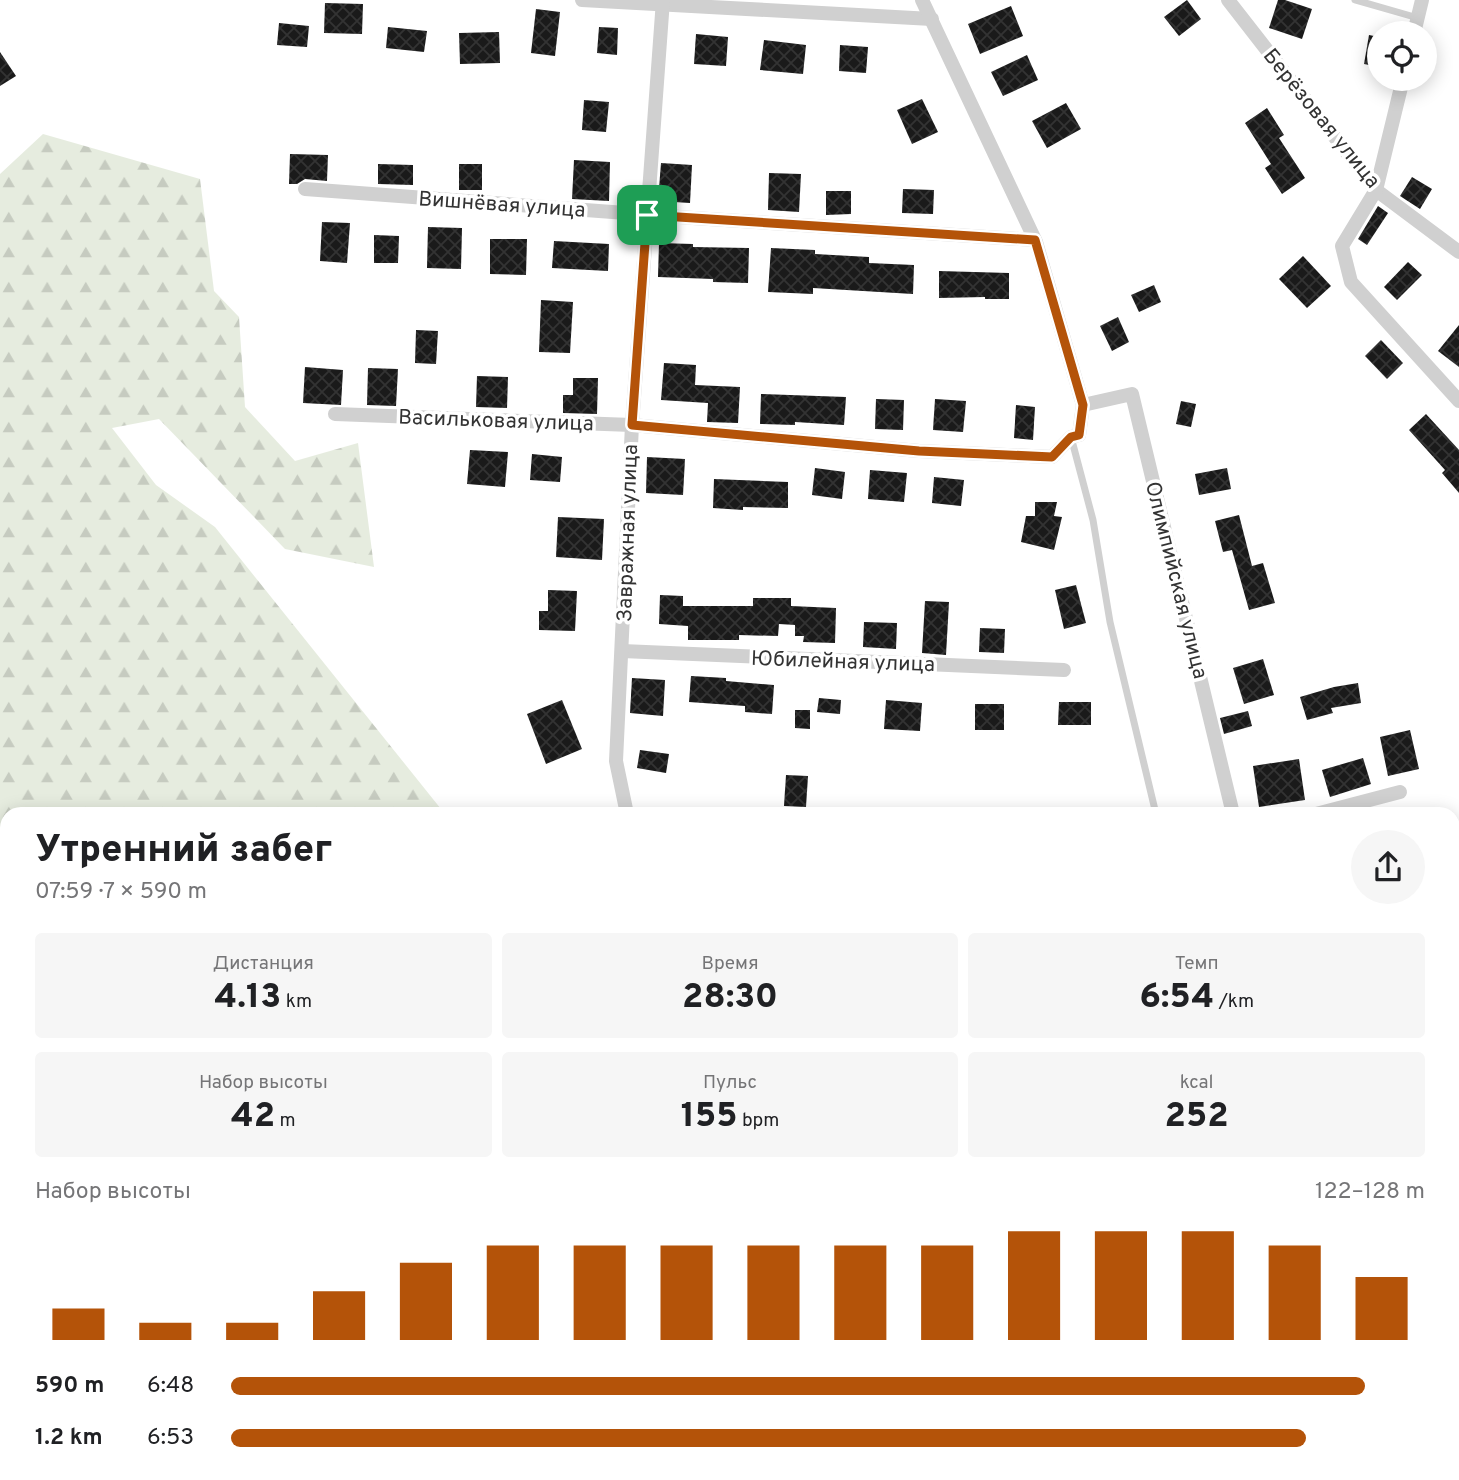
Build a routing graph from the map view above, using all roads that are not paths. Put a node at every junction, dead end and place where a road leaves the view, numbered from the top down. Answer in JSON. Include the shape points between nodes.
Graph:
{"nodes":[{"id":1,"x":582,"y":0,"type":"edge"},
{"id":2,"x":922,"y":0,"type":"edge"},
{"id":3,"x":1355,"y":0,"type":"edge"},
{"id":4,"x":1422,"y":0,"type":"edge"},
{"id":5,"x":663,"y":2,"type":"edge"},
{"id":6,"x":1236,"y":3,"type":"edge"},
{"id":7,"x":1418,"y":18,"type":"junction"},
{"id":8,"x":932,"y":19,"type":"junction"},
{"id":9,"x":1417,"y":21,"type":"edge"},
{"id":10,"x":1400,"y":91,"type":"edge"},
{"id":11,"x":304,"y":189,"type":"dead end"},
{"id":12,"x":1376,"y":190,"type":"junction"},
{"id":13,"x":647,"y":215,"type":"junction"},
{"id":14,"x":1035,"y":240,"type":"junction"},
{"id":15,"x":1459,"y":252,"type":"edge"},
{"id":16,"x":1459,"y":401,"type":"edge"},
{"id":17,"x":1083,"y":405,"type":"junction"},
{"id":18,"x":335,"y":414,"type":"dead end"},
{"id":19,"x":632,"y":425,"type":"junction"},
{"id":20,"x":1071,"y":437,"type":"junction"},
{"id":21,"x":622,"y":651,"type":"junction"},
{"id":22,"x":1064,"y":670,"type":"dead end"},
{"id":23,"x":1400,"y":792,"type":"dead end"},
{"id":24,"x":626,"y":807,"type":"edge"},
{"id":25,"x":1154,"y":807,"type":"edge"},
{"id":26,"x":1231,"y":807,"type":"edge"},
{"id":27,"x":1343,"y":807,"type":"edge"}],
"edges":[{"from":1,"to":5,"type":"street"},
{"from":2,"to":8,"type":"street"},
{"from":3,"to":7,"type":"lane"},
{"from":4,"to":7,"type":"street"},
{"from":5,"to":8,"type":"street"},
{"from":5,"to":13,"type":"street","name":"Завражная улица"},
{"from":6,"to":12,"type":"street","name":"Берёзовая улица"},
{"from":7,"to":9,"type":"street"},
{"from":8,"to":14,"type":"street"},
{"from":10,"to":12,"type":"street"},
{"from":11,"to":13,"type":"street","name":"Вишнёвая улица"},
{"from":12,"to":15,"type":"street","name":"Берёзовая улица"},
{"from":12,"to":16,"type":"street","via":[[1342,246],[1351,282]]},
{"from":13,"to":14,"type":"street","name":"Вишнёвая улица"},
{"from":13,"to":19,"type":"street","name":"Завражная улица"},
{"from":14,"to":17,"type":"street"},
{"from":17,"to":20,"type":"street","via":[[1079,435]]},
{"from":17,"to":26,"type":"street","name":"Олимпийская улица","via":[[1132,394]]},
{"from":18,"to":19,"type":"street","name":"Васильковая улица"},
{"from":19,"to":20,"type":"street","name":"Васильковая улица","via":[[919,451],[1052,457]]},
{"from":19,"to":21,"type":"street","name":"Завражная улица"},
{"from":20,"to":25,"type":"lane"},
{"from":21,"to":22,"type":"street","name":"Юбилейная улица"},
{"from":21,"to":24,"type":"street","name":"Завражная улица","via":[[616,761]]},
{"from":23,"to":27,"type":"street"}]}
